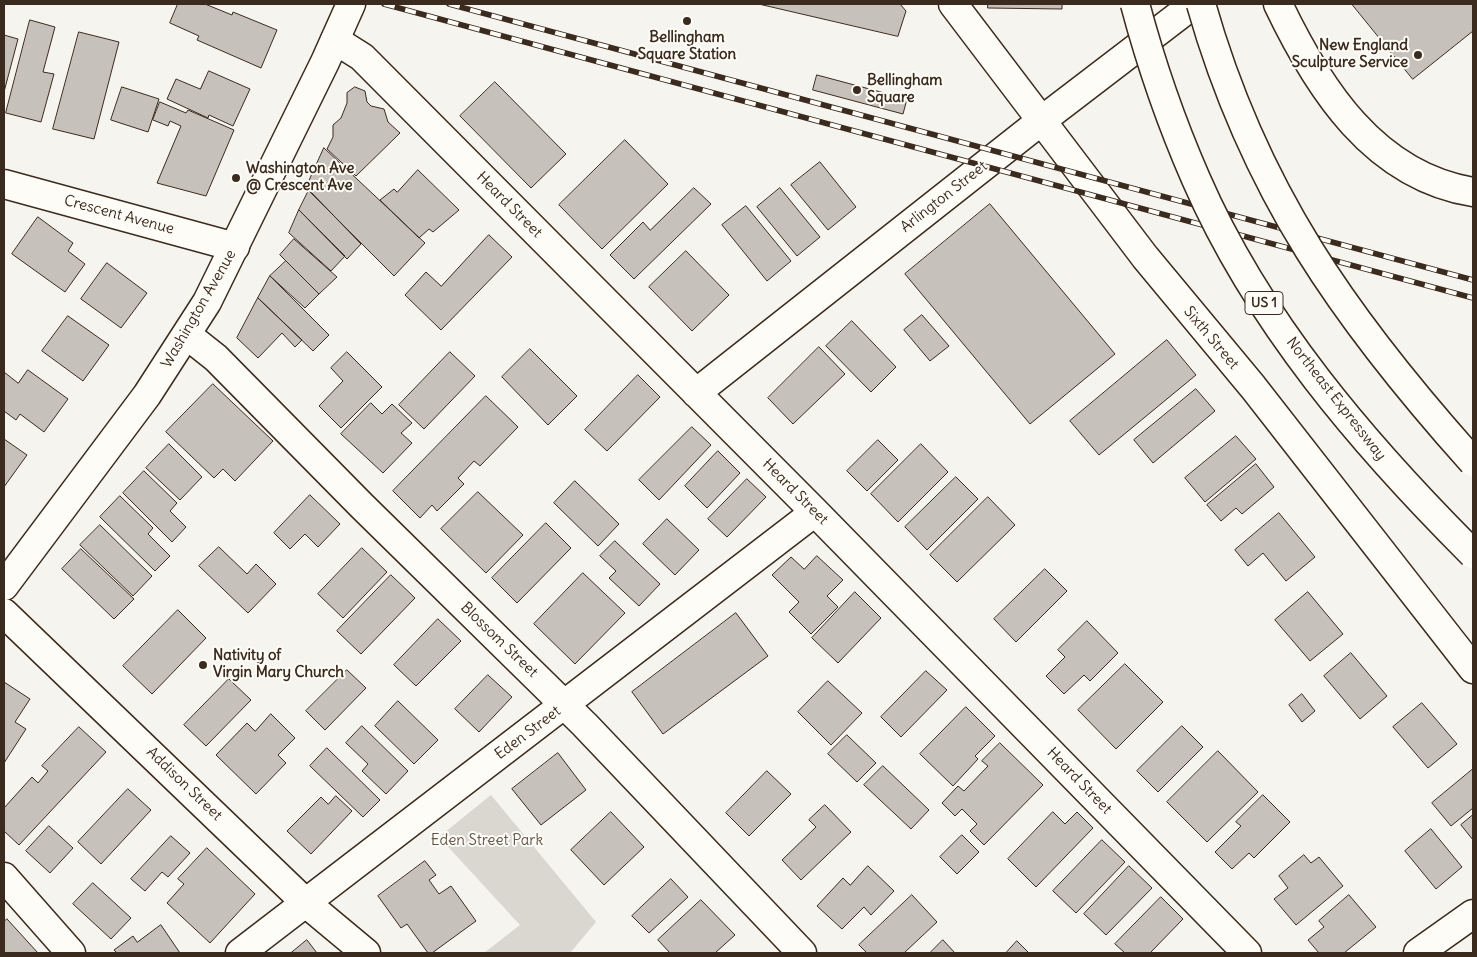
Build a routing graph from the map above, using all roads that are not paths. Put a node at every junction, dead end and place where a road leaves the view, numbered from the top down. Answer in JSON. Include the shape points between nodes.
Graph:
{"nodes":[{"id":1,"x":953,"y":4,"type":"edge"},
{"id":2,"x":1135,"y":4,"type":"edge"},
{"id":3,"x":1194,"y":4,"type":"edge"},
{"id":4,"x":1201,"y":4,"type":"edge"},
{"id":5,"x":1278,"y":4,"type":"edge"},
{"id":6,"x":344,"y":20,"type":"edge"},
{"id":7,"x":1041,"y":121,"type":"junction"},
{"id":8,"x":4,"y":184,"type":"edge"},
{"id":9,"x":1473,"y":192,"type":"edge"},
{"id":10,"x":235,"y":247,"type":"junction"},
{"id":11,"x":187,"y":335,"type":"junction"},
{"id":12,"x":696,"y":393,"type":"junction"},
{"id":13,"x":1473,"y":462,"type":"edge"},
{"id":14,"x":815,"y":512,"type":"junction"},
{"id":15,"x":1473,"y":554,"type":"edge"},
{"id":16,"x":4,"y":586,"type":"edge"},
{"id":17,"x":4,"y":613,"type":"edge"},
{"id":18,"x":1473,"y":669,"type":"edge"},
{"id":19,"x":564,"y":704,"type":"junction"},
{"id":20,"x":4,"y":877,"type":"edge"},
{"id":21,"x":306,"y":903,"type":"junction"},
{"id":22,"x":1473,"y":914,"type":"edge"},
{"id":23,"x":71,"y":953,"type":"edge"},
{"id":24,"x":240,"y":953,"type":"edge"},
{"id":25,"x":366,"y":953,"type":"edge"},
{"id":26,"x":802,"y":953,"type":"edge"},
{"id":27,"x":1247,"y":953,"type":"edge"},
{"id":28,"x":1418,"y":953,"type":"edge"}],
"edges":[{"from":1,"to":7,"type":"main road","name":"Sixth Street"},
{"from":2,"to":15,"type":"main road","name":"Northeast Expressway","number":"US 1","bridge":true,"via":[[1165,103],[1193,171],[1249,279],[1279,326],[1345,415]]},
{"from":3,"to":7,"type":"main road","name":"Arlington Street"},
{"from":4,"to":13,"type":"main road","bridge":true,"via":[[1246,132],[1294,229],[1386,362]]},
{"from":5,"to":9,"type":"main road","via":[[1325,88],[1364,137],[1418,174]]},
{"from":6,"to":10,"type":"main road","name":"Washington Avenue"},
{"from":6,"to":12,"type":"main road","name":"Heard Street","via":[[362,57]]},
{"from":7,"to":12,"type":"main road","name":"Arlington Street"},
{"from":7,"to":18,"type":"main road","name":"Sixth Street","via":[[1154,269],[1278,418]]},
{"from":8,"to":10,"type":"main road","name":"Crescent Avenue"},
{"from":10,"to":11,"type":"main road","name":"Washington Avenue"},
{"from":11,"to":16,"type":"main road","name":"Washington Avenue"},
{"from":11,"to":19,"type":"main road","name":"Blossom Street","via":[[216,358]]},
{"from":12,"to":14,"type":"main road","name":"Heard Street"},
{"from":14,"to":19,"type":"main road","name":"Eden Street"},
{"from":14,"to":27,"type":"main road","name":"Heard Street"},
{"from":17,"to":21,"type":"main road","name":"Addison Street"},
{"from":19,"to":21,"type":"main road","name":"Eden Street"},
{"from":19,"to":26,"type":"main road","name":"Blossom Street"},
{"from":20,"to":23,"type":"main road"},
{"from":21,"to":24,"type":"main road","name":"Eden Street"},
{"from":21,"to":25,"type":"main road","name":"Addison Street"},
{"from":22,"to":28,"type":"main road"}]}
